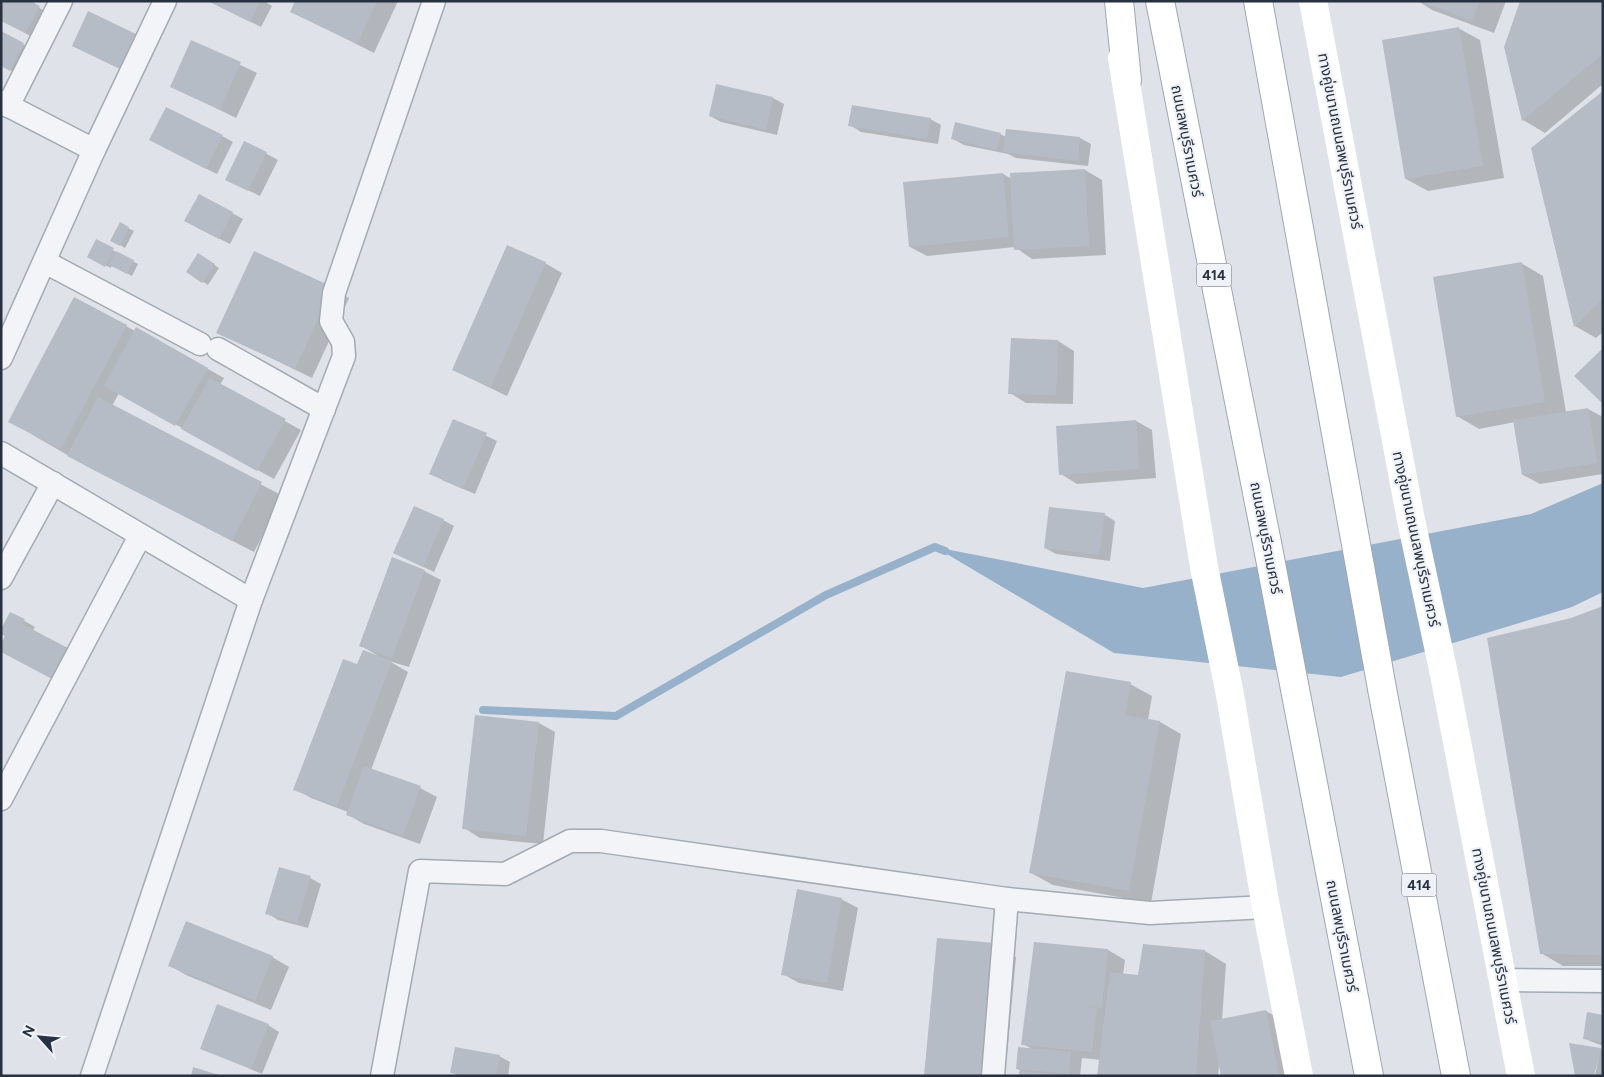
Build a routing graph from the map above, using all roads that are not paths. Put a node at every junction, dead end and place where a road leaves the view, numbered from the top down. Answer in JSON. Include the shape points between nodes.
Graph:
{"nodes":[{"id":1,"x":61,"y":1,"type":"edge"},
{"id":2,"x":165,"y":1,"type":"edge"},
{"id":3,"x":434,"y":1,"type":"edge"},
{"id":4,"x":1111,"y":1,"type":"edge"},
{"id":5,"x":1119,"y":1,"type":"edge"},
{"id":6,"x":1160,"y":1,"type":"edge"},
{"id":7,"x":1258,"y":1,"type":"edge"},
{"id":8,"x":1313,"y":1,"type":"edge"},
{"id":9,"x":1127,"y":80,"type":"junction"},
{"id":10,"x":4,"y":104,"type":"edge"},
{"id":11,"x":94,"y":150,"type":"junction"},
{"id":12,"x":46,"y":262,"type":"junction"},
{"id":13,"x":1,"y":358,"type":"edge"},
{"id":14,"x":324,"y":409,"type":"junction"},
{"id":15,"x":1,"y":453,"type":"edge"},
{"id":16,"x":53,"y":483,"type":"junction"},
{"id":17,"x":140,"y":536,"type":"junction"},
{"id":18,"x":1,"y":578,"type":"edge"},
{"id":19,"x":251,"y":600,"type":"junction"},
{"id":20,"x":1,"y":799,"type":"edge"},
{"id":21,"x":1007,"y":899,"type":"junction"},
{"id":22,"x":1266,"y":907,"type":"junction"},
{"id":23,"x":1502,"y":980,"type":"junction"},
{"id":24,"x":1603,"y":982,"type":"edge"},
{"id":25,"x":92,"y":1076,"type":"edge"},
{"id":26,"x":382,"y":1076,"type":"edge"},
{"id":27,"x":993,"y":1076,"type":"edge"},
{"id":28,"x":1299,"y":1076,"type":"edge"},
{"id":29,"x":1369,"y":1076,"type":"edge"},
{"id":30,"x":1456,"y":1076,"type":"edge"},
{"id":31,"x":1521,"y":1076,"type":"edge"}],
"edges":[{"from":1,"to":10,"type":"street"},
{"from":2,"to":11,"type":"street"},
{"from":3,"to":14,"type":"street","via":[[334,293],[332,321],[344,349]]},
{"from":4,"to":9,"type":"main road"},
{"from":5,"to":9,"type":"main road"},
{"from":6,"to":29,"type":"main road","name":"ถนนลพบุรีราเมศวร์","number":"414"},
{"from":7,"to":30,"type":"main road","number":"414","via":[[1383,694]]},
{"from":8,"to":23,"type":"main road","name":"ทางคู่ขนานถนนลพบุรีราเมศวร์"},
{"from":9,"to":22,"type":"main road","via":[[1204,567],[1230,695]]},
{"from":10,"to":11,"type":"street"},
{"from":11,"to":12,"type":"street"},
{"from":12,"to":13,"type":"street"},
{"from":12,"to":14,"type":"street"},
{"from":14,"to":19,"type":"street"},
{"from":15,"to":16,"type":"street"},
{"from":16,"to":17,"type":"street"},
{"from":16,"to":18,"type":"street"},
{"from":17,"to":19,"type":"street"},
{"from":17,"to":20,"type":"street"},
{"from":19,"to":25,"type":"street"},
{"from":21,"to":22,"type":"street","via":[[1150,913]]},
{"from":21,"to":26,"type":"street","via":[[600,841],[570,841],[505,874],[420,871]]},
{"from":21,"to":27,"type":"street"},
{"from":22,"to":28,"type":"main road"},
{"from":23,"to":24,"type":"street"},
{"from":23,"to":31,"type":"main road","name":"ทางคู่ขนานถนนลพบุรีราเมศวร์"}]}
